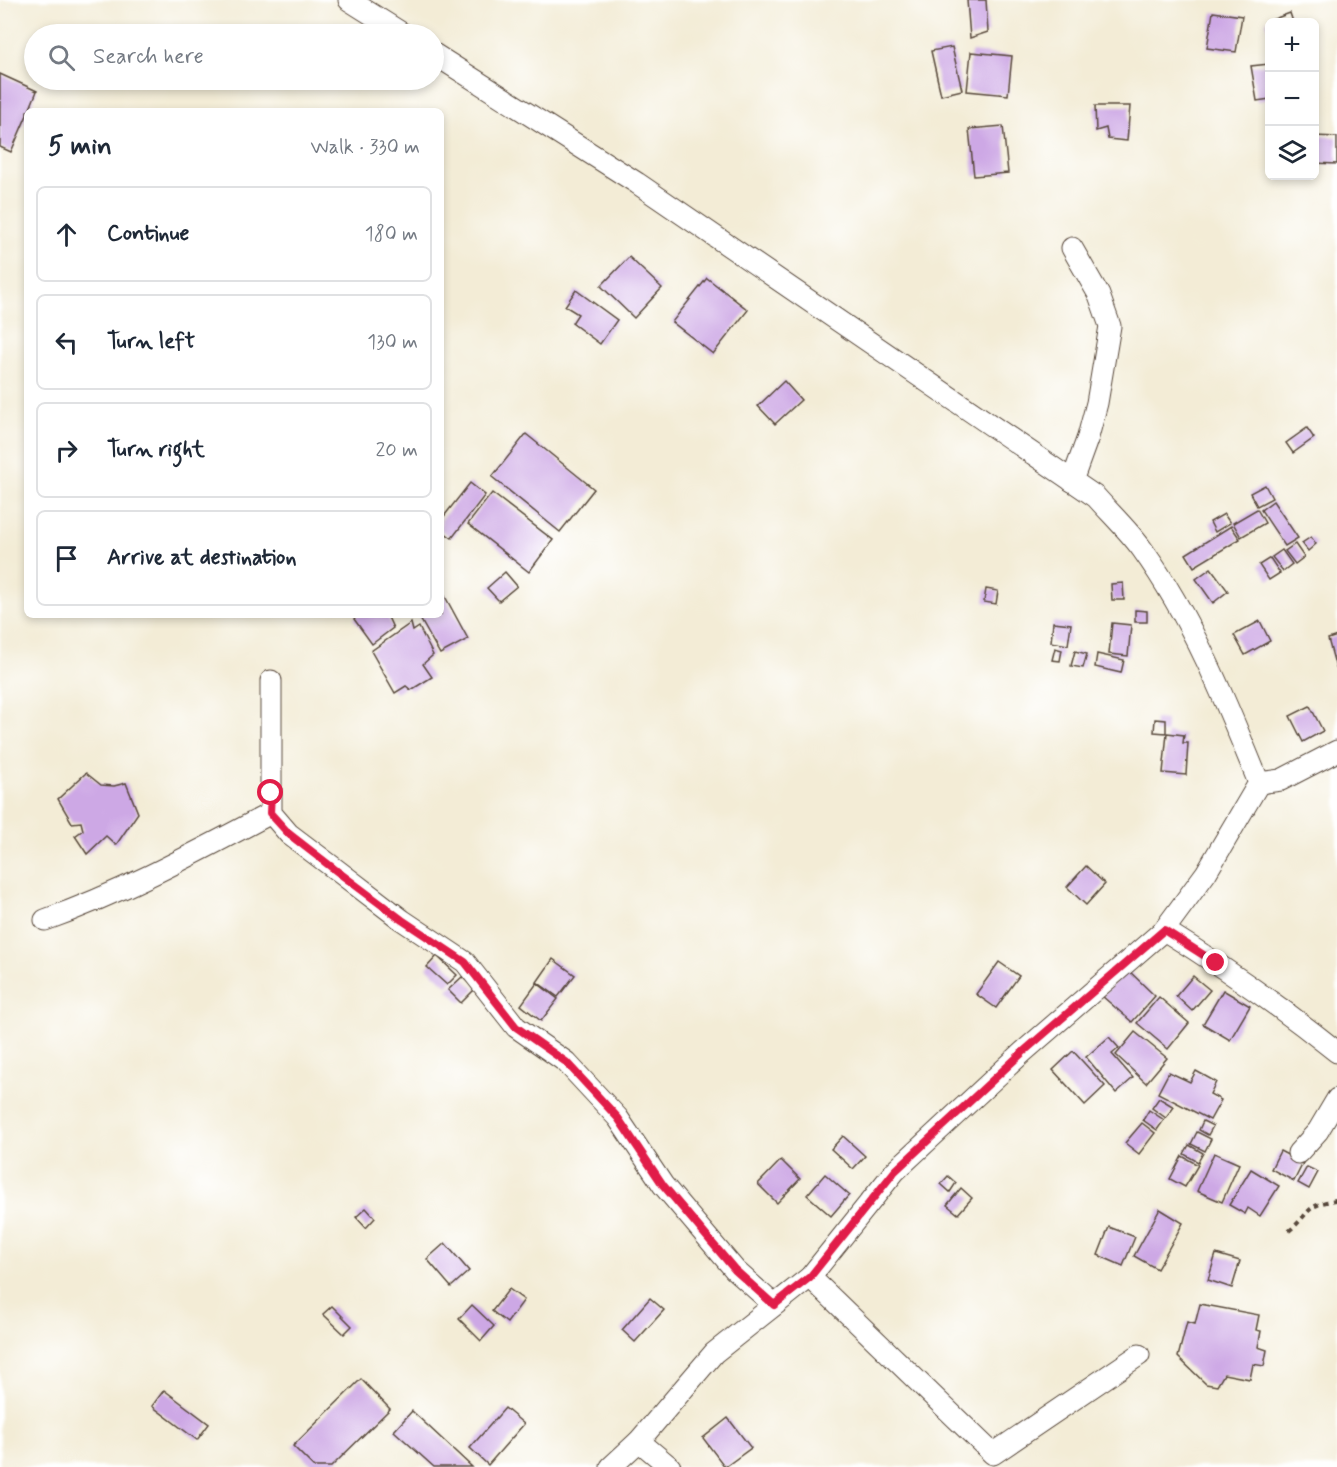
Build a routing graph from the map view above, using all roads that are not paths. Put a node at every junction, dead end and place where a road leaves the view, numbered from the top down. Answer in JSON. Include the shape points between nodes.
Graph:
{"nodes":[{"id":1,"x":349,"y":0,"type":"edge"},
{"id":2,"x":387,"y":24,"type":"edge"},
{"id":3,"x":444,"y":60,"type":"edge"},
{"id":4,"x":1072,"y":248,"type":"dead end"},
{"id":5,"x":1072,"y":481,"type":"junction"},
{"id":6,"x":271,"y":681,"type":"dead end"},
{"id":7,"x":1337,"y":751,"type":"edge"},
{"id":8,"x":1258,"y":783,"type":"junction"},
{"id":9,"x":270,"y":813,"type":"junction"},
{"id":10,"x":45,"y":920,"type":"dead end"},
{"id":11,"x":1164,"y":930,"type":"junction"},
{"id":12,"x":1337,"y":1053,"type":"edge"},
{"id":13,"x":1337,"y":1099,"type":"edge"},
{"id":14,"x":1298,"y":1152,"type":"dead end"},
{"id":15,"x":810,"y":1277,"type":"junction"},
{"id":16,"x":774,"y":1305,"type":"junction"},
{"id":17,"x":1139,"y":1355,"type":"dead end"},
{"id":18,"x":639,"y":1441,"type":"junction"},
{"id":19,"x":611,"y":1467,"type":"edge"},
{"id":20,"x":670,"y":1467,"type":"edge"}],
"edges":[{"from":1,"to":2,"type":"street"},
{"from":3,"to":5,"type":"street","via":[[637,183]]},
{"from":4,"to":5,"type":"street","via":[[1099,295],[1110,326],[1097,403]]},
{"from":5,"to":8,"type":"street","via":[[1096,497],[1141,548],[1177,604],[1222,691]]},
{"from":6,"to":9,"type":"street"},
{"from":7,"to":8,"type":"street","via":[[1281,780]]},
{"from":8,"to":11,"type":"street","via":[[1206,873]]},
{"from":9,"to":10,"type":"street","via":[[183,860],[83,907]]},
{"from":9,"to":16,"type":"street","via":[[289,834],[338,872],[465,962],[516,1027],[566,1062],[618,1118],[663,1185],[735,1270]]},
{"from":11,"to":12,"type":"street","via":[[1216,963]]},
{"from":11,"to":15,"type":"street","via":[[1023,1052],[895,1171]]},
{"from":13,"to":14,"type":"street","via":[[1318,1131]]},
{"from":15,"to":16,"type":"street"},
{"from":15,"to":17,"type":"street","via":[[993,1454]]},
{"from":16,"to":18,"type":"street","via":[[714,1353]]},
{"from":18,"to":19,"type":"street"},
{"from":18,"to":20,"type":"street"}]}
